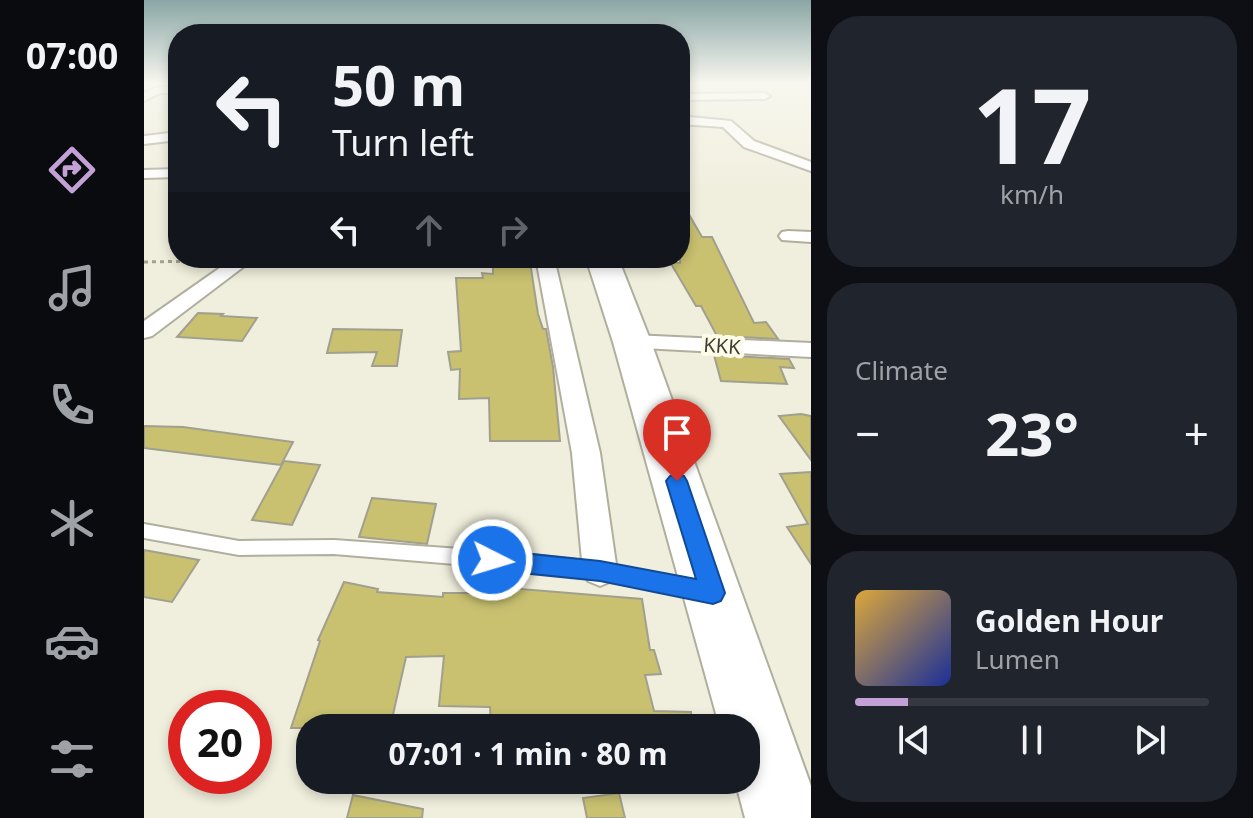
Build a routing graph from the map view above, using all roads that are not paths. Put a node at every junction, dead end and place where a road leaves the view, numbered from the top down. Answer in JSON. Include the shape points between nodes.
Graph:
{"nodes":[{"id":1,"x":694,"y":121,"type":"edge"},
{"id":2,"x":168,"y":137,"type":"edge"},
{"id":3,"x":144,"y":140,"type":"edge"},
{"id":4,"x":811,"y":167,"type":"edge"},
{"id":5,"x":168,"y":173,"type":"edge"},
{"id":6,"x":144,"y":174,"type":"edge"},
{"id":7,"x":788,"y":236,"type":"dead end"},
{"id":8,"x":811,"y":237,"type":"edge"},
{"id":9,"x":232,"y":268,"type":"edge"},
{"id":10,"x":547,"y":268,"type":"edge"},
{"id":11,"x":606,"y":268,"type":"edge"},
{"id":12,"x":144,"y":331,"type":"edge"},
{"id":13,"x":632,"y":342,"type":"junction"},
{"id":14,"x":811,"y":350,"type":"edge"},
{"id":15,"x":144,"y":531,"type":"edge"},
{"id":16,"x":600,"y":571,"type":"junction"},
{"id":17,"x":713,"y":593,"type":"junction"},
{"id":18,"x":784,"y":818,"type":"edge"}],
"edges":[{"from":1,"to":4,"type":"street","via":[[727,124],[749,144]]},
{"from":2,"to":3,"type":"street"},
{"from":5,"to":6,"type":"street"},
{"from":7,"to":8,"type":"street"},
{"from":9,"to":12,"type":"street"},
{"from":10,"to":16,"type":"street","via":[[575,389]]},
{"from":11,"to":13,"type":"highway"},
{"from":13,"to":14,"type":"street","name":"KKK"},
{"from":13,"to":17,"type":"highway"},
{"from":15,"to":16,"type":"lane","via":[[239,548],[334,547]]},
{"from":16,"to":17,"type":"lane"},
{"from":17,"to":18,"type":"highway"}]}
